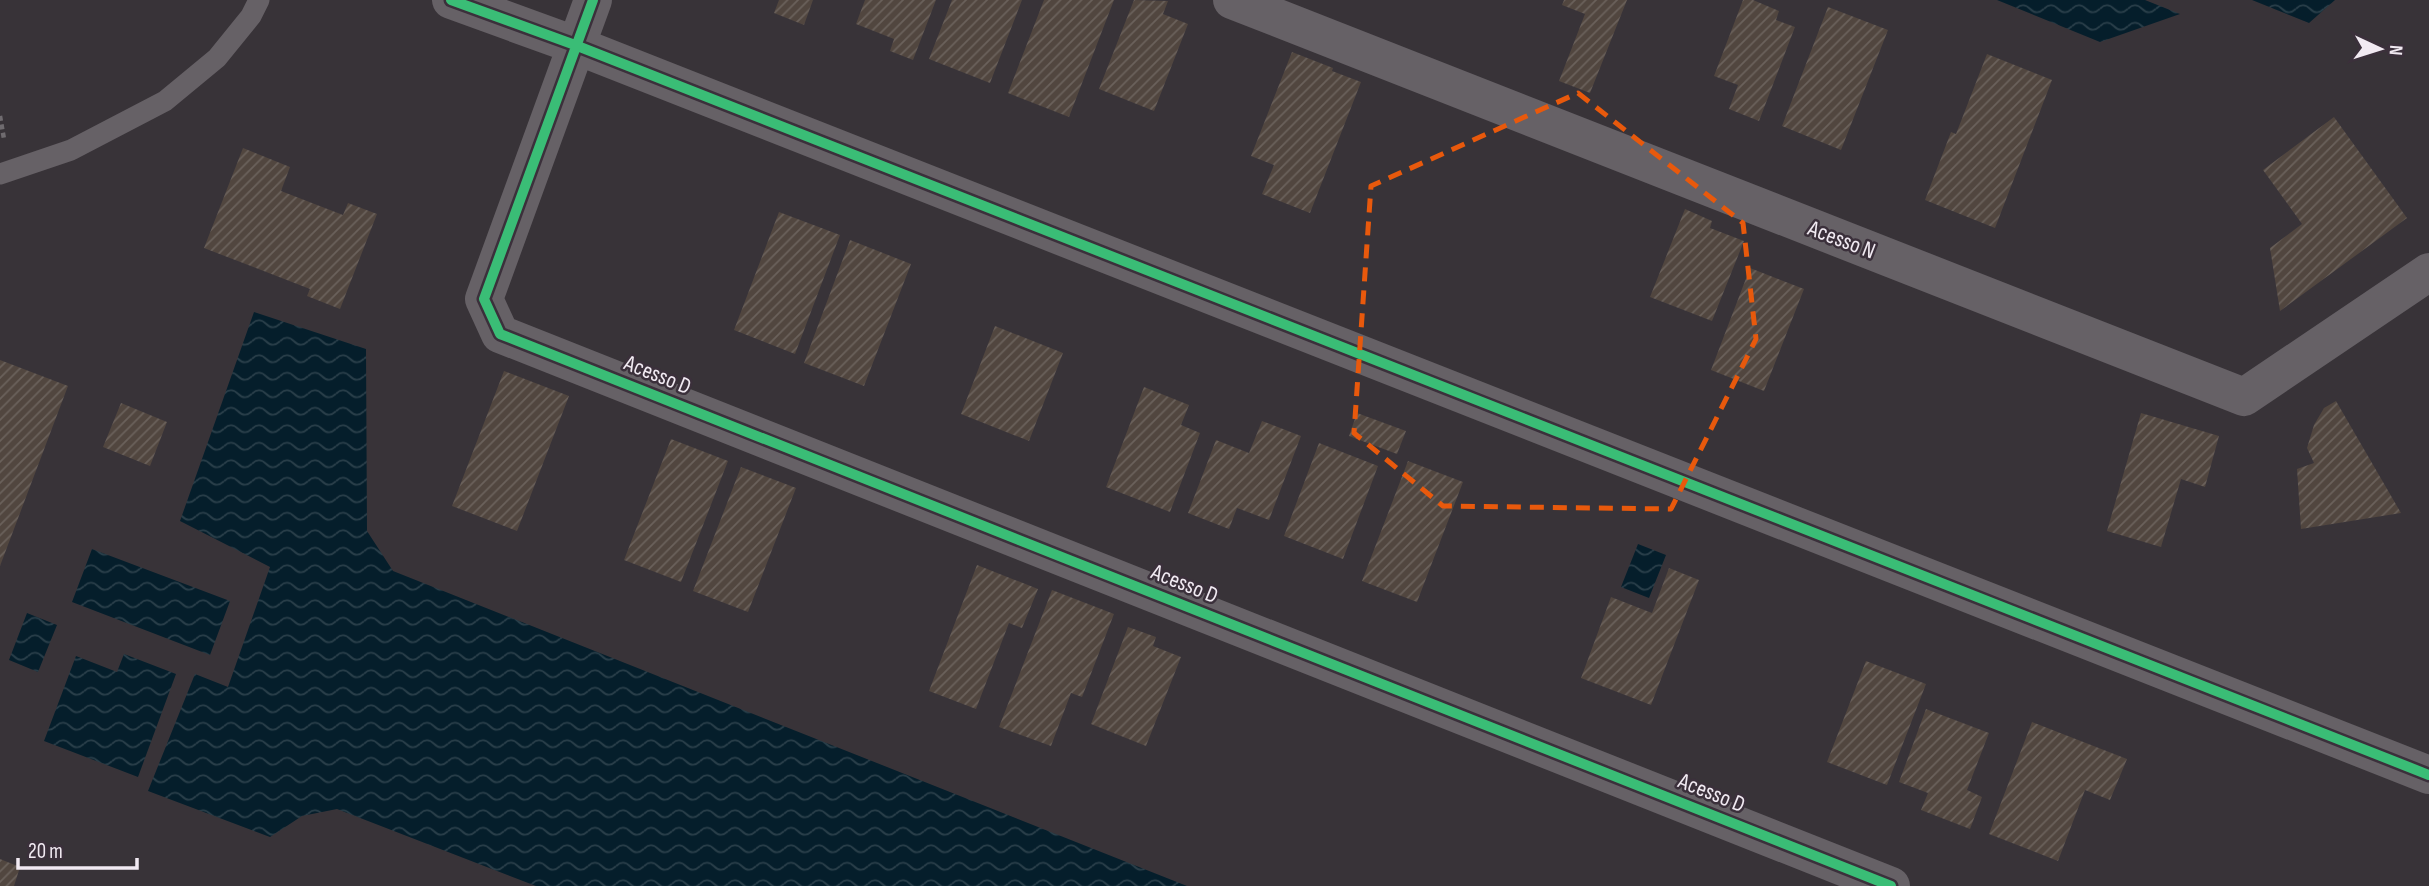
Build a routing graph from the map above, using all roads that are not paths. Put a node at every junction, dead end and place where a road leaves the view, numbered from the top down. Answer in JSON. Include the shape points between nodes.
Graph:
{"nodes":[{"id":1,"x":260,"y":0,"type":"edge"},
{"id":2,"x":451,"y":0,"type":"edge"},
{"id":3,"x":593,"y":0,"type":"edge"},
{"id":4,"x":1232,"y":0,"type":"edge"},
{"id":5,"x":575,"y":45,"type":"junction"},
{"id":6,"x":0,"y":174,"type":"edge"},
{"id":7,"x":2429,"y":272,"type":"edge"},
{"id":8,"x":2429,"y":775,"type":"edge"},
{"id":9,"x":1891,"y":886,"type":"edge"}],
"edges":[{"from":1,"to":6,"type":"lane","via":[[217,58],[164,101],[71,150]]},
{"from":2,"to":5,"type":"street"},
{"from":3,"to":5,"type":"street"},
{"from":4,"to":7,"type":"street","name":"Acesso N","via":[[2244,397]]},
{"from":5,"to":8,"type":"street"},
{"from":5,"to":9,"type":"street","name":"Acesso D","via":[[484,299],[500,334]]}]}
